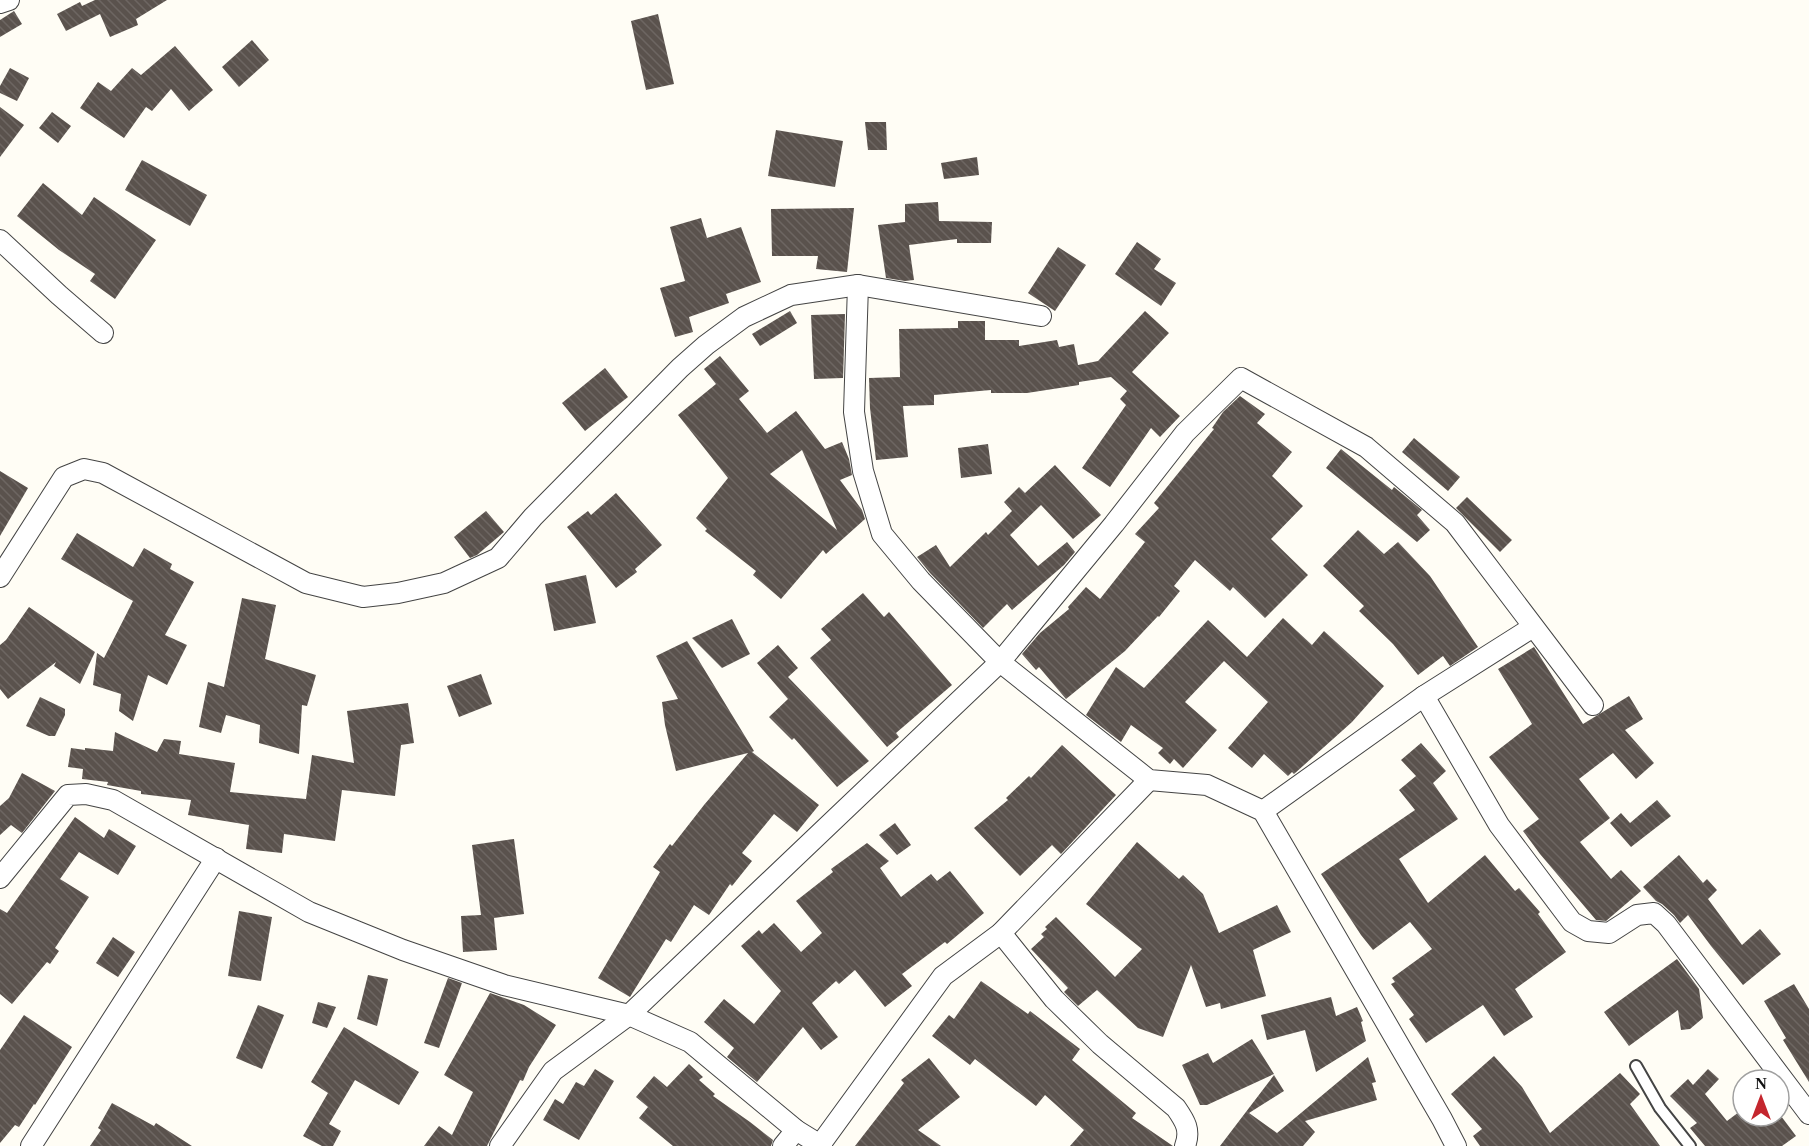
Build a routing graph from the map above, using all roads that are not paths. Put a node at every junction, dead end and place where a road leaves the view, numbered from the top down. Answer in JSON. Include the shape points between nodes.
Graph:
{"nodes":[{"id":1,"x":9,"y":0,"type":"edge"},
{"id":2,"x":0,"y":3,"type":"edge"},
{"id":3,"x":0,"y":240,"type":"edge"},
{"id":4,"x":858,"y":285,"type":"junction"},
{"id":5,"x":1041,"y":316,"type":"dead end"},
{"id":6,"x":103,"y":333,"type":"dead end"},
{"id":7,"x":0,"y":577,"type":"edge"},
{"id":8,"x":1533,"y":627,"type":"junction"},
{"id":9,"x":1000,"y":662,"type":"junction"},
{"id":10,"x":1424,"y":696,"type":"junction"},
{"id":11,"x":1593,"y":705,"type":"dead end"},
{"id":12,"x":1149,"y":780,"type":"junction"},
{"id":13,"x":1263,"y":811,"type":"junction"},
{"id":14,"x":216,"y":858,"type":"junction"},
{"id":15,"x":0,"y":878,"type":"edge"},
{"id":16,"x":1001,"y":933,"type":"junction"},
{"id":17,"x":629,"y":1015,"type":"junction"},
{"id":18,"x":1636,"y":1066,"type":"dead end"},
{"id":19,"x":1809,"y":1114,"type":"edge"},
{"id":20,"x":796,"y":1130,"type":"junction"},
{"id":21,"x":821,"y":1145,"type":"edge"},
{"id":22,"x":31,"y":1146,"type":"edge"},
{"id":23,"x":500,"y":1146,"type":"edge"},
{"id":24,"x":783,"y":1146,"type":"edge"},
{"id":25,"x":1185,"y":1146,"type":"edge"},
{"id":26,"x":1456,"y":1146,"type":"edge"},
{"id":27,"x":1690,"y":1146,"type":"edge"}],
"edges":[{"from":1,"to":2,"type":"street"},
{"from":3,"to":6,"type":"street"},
{"from":4,"to":5,"type":"street"},
{"from":4,"to":7,"type":"street","via":[[791,295],[744,317],[680,368],[533,517],[498,558],[444,583],[363,597],[306,583],[103,473],[84,469],[64,477]]},
{"from":4,"to":9,"type":"street","via":[[854,412],[863,471],[882,534],[921,581]]},
{"from":8,"to":9,"type":"street","via":[[1455,523],[1366,447],[1241,378],[1185,433]]},
{"from":8,"to":10,"type":"street"},
{"from":8,"to":11,"type":"street"},
{"from":9,"to":12,"type":"street"},
{"from":9,"to":17,"type":"street"},
{"from":10,"to":13,"type":"street"},
{"from":10,"to":19,"type":"street","via":[[1499,825],[1572,922],[1588,931],[1609,933],[1637,915],[1654,913],[1674,934]]},
{"from":12,"to":13,"type":"street","via":[[1207,785]]},
{"from":12,"to":16,"type":"street"},
{"from":13,"to":26,"type":"street"},
{"from":14,"to":15,"type":"street","via":[[113,800],[68,795]]},
{"from":14,"to":17,"type":"street","via":[[309,912],[403,950],[504,985]]},
{"from":14,"to":22,"type":"street"},
{"from":16,"to":21,"type":"street","via":[[943,975]]},
{"from":16,"to":25,"type":"street","via":[[1054,999],[1176,1108],[1188,1129]]},
{"from":17,"to":20,"type":"street","via":[[690,1042]]},
{"from":17,"to":23,"type":"street","via":[[552,1071]]},
{"from":18,"to":27,"type":"lane","via":[[1660,1108]]},
{"from":20,"to":21,"type":"street"},
{"from":20,"to":24,"type":"street"}]}
